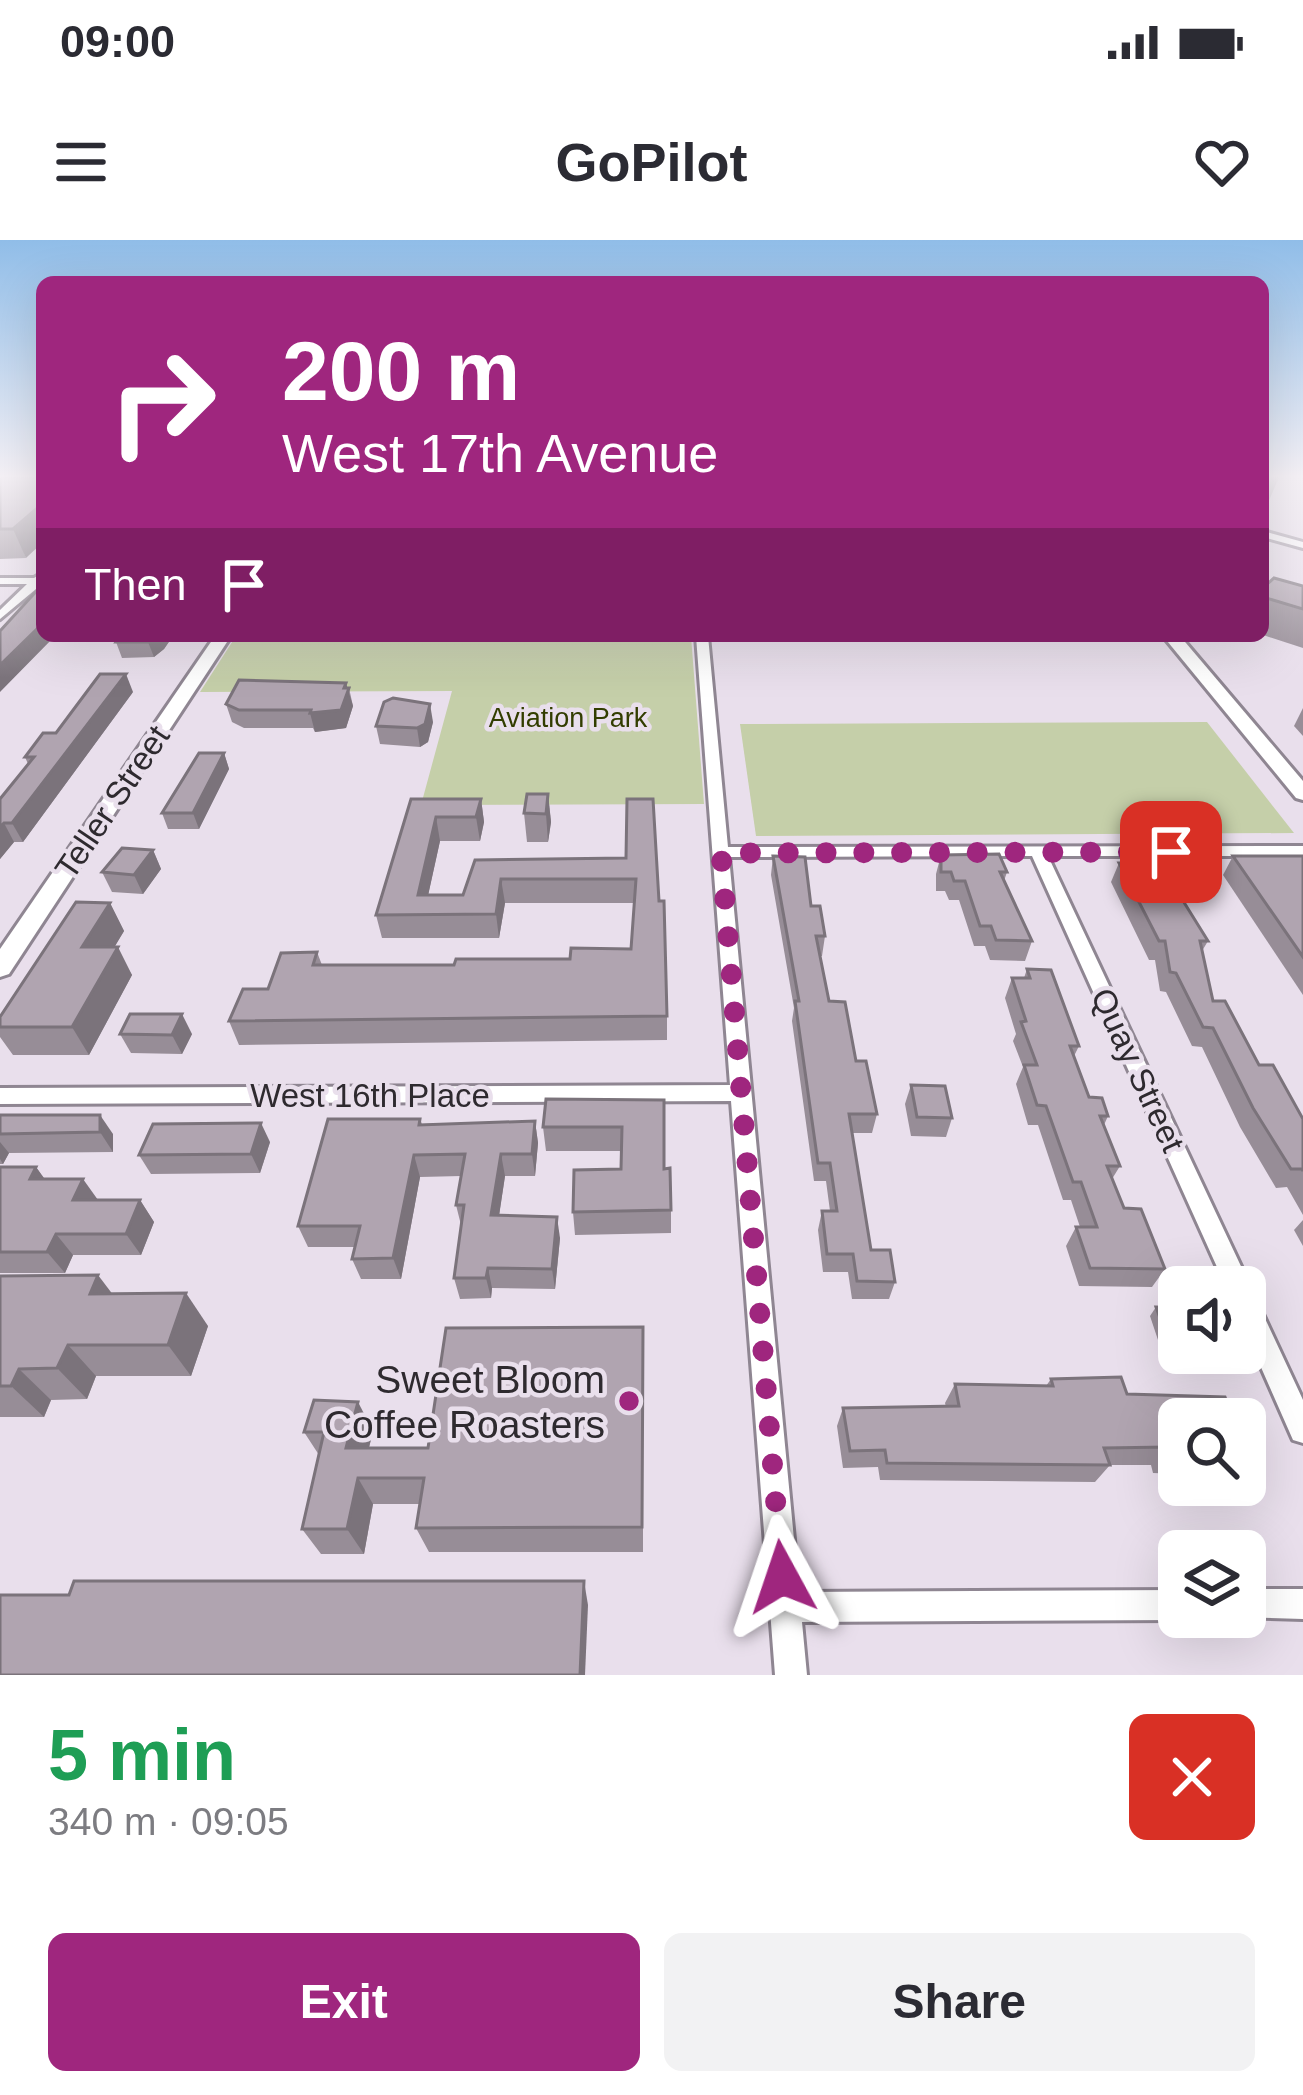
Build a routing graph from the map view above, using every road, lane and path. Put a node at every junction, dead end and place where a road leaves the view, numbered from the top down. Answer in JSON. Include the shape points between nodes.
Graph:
{"nodes":[{"id":1,"x":36,"y":579,"type":"edge"},
{"id":2,"x":0,"y":581,"type":"edge"},
{"id":3,"x":36,"y":583,"type":"edge"},
{"id":4,"x":0,"y":616,"type":"edge"},
{"id":5,"x":219,"y":642,"type":"edge"},
{"id":6,"x":703,"y":642,"type":"edge"},
{"id":7,"x":1177,"y":642,"type":"edge"},
{"id":8,"x":1303,"y":794,"type":"edge"},
{"id":9,"x":1303,"y":851,"type":"edge"},
{"id":10,"x":1038,"y":852,"type":"junction"},
{"id":11,"x":721,"y":853,"type":"junction"},
{"id":12,"x":0,"y":968,"type":"edge"},
{"id":13,"x":740,"y":1093,"type":"junction"},
{"id":14,"x":0,"y":1096,"type":"edge"},
{"id":15,"x":1228,"y":1266,"type":"edge"},
{"id":16,"x":1266,"y":1349,"type":"edge"},
{"id":17,"x":1303,"y":1430,"type":"edge"},
{"id":18,"x":1266,"y":1604,"type":"edge"},
{"id":19,"x":1303,"y":1604,"type":"edge"},
{"id":20,"x":1158,"y":1605,"type":"edge"},
{"id":21,"x":784,"y":1607,"type":"junction"},
{"id":22,"x":790,"y":1675,"type":"edge"}],
"edges":[{"from":1,"to":2,"type":"street"},
{"from":3,"to":4,"type":"street"},
{"from":5,"to":12,"type":"street","name":"Teller Street"},
{"from":6,"to":11,"type":"street"},
{"from":7,"to":8,"type":"street"},
{"from":9,"to":10,"type":"street"},
{"from":10,"to":11,"type":"street"},
{"from":10,"to":15,"type":"street","name":"Quay Street"},
{"from":11,"to":13,"type":"street"},
{"from":13,"to":14,"type":"street","name":"West 16th Place"},
{"from":13,"to":21,"type":"street"},
{"from":16,"to":17,"type":"street"},
{"from":18,"to":19,"type":"street"},
{"from":20,"to":21,"type":"street"},
{"from":21,"to":22,"type":"street"}]}
